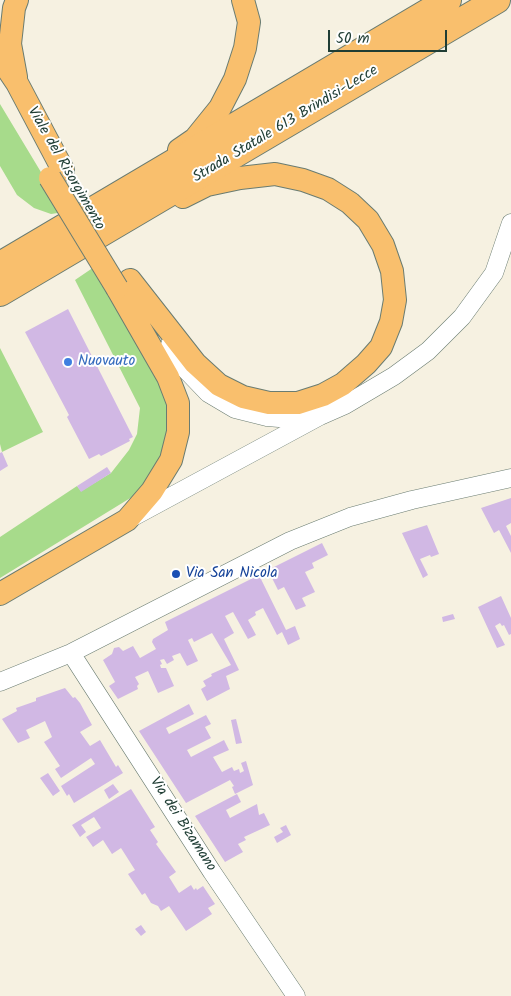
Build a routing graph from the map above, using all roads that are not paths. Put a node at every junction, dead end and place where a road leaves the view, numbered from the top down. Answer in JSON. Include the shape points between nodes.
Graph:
{"nodes":[{"id":1,"x":17,"y":0,"type":"edge"},
{"id":2,"x":243,"y":0,"type":"edge"},
{"id":3,"x":448,"y":0,"type":"edge"},
{"id":4,"x":497,"y":0,"type":"edge"},
{"id":5,"x":0,"y":58,"type":"edge"},
{"id":6,"x":5,"y":85,"type":"edge"},
{"id":7,"x":119,"y":209,"type":"junction"},
{"id":8,"x":511,"y":222,"type":"edge"},
{"id":9,"x":0,"y":266,"type":"edge"},
{"id":10,"x":123,"y":284,"type":"junction"},
{"id":11,"x":0,"y":294,"type":"edge"},
{"id":12,"x":320,"y":416,"type":"junction"},
{"id":13,"x":511,"y":478,"type":"edge"},
{"id":14,"x":127,"y":520,"type":"junction"},
{"id":15,"x":0,"y":594,"type":"edge"},
{"id":16,"x":71,"y":654,"type":"junction"},
{"id":17,"x":0,"y":682,"type":"edge"},
{"id":18,"x":296,"y":996,"type":"edge"}],
"edges":[{"from":1,"to":6,"type":"main road"},
{"from":2,"to":7,"type":"main road","via":[[249,22],[245,48],[235,79],[220,108],[195,138]]},
{"from":3,"to":7,"type":"highway","name":"Strada Statale 613 Brindisi-Lecce"},
{"from":4,"to":7,"type":"highway","name":"Strada Statale 613 Brindisi-Lecce"},
{"from":5,"to":6,"type":"main road","name":"Viale del Risorgimento"},
{"from":6,"to":10,"type":"main road","name":"Viale del Risorgimento"},
{"from":7,"to":9,"type":"highway"},
{"from":7,"to":10,"type":"main road","via":[[150,214],[207,185],[240,178],[275,174],[303,180],[335,193],[368,220],[383,245],[392,271],[395,300],[381,347],[342,384],[323,395],[298,403],[269,403],[243,397],[219,385]]},
{"from":7,"to":11,"type":"highway"},
{"from":8,"to":12,"type":"street","via":[[494,273],[462,317],[428,351],[394,376]]},
{"from":10,"to":12,"type":"street","via":[[184,369],[208,393],[235,410],[267,417]]},
{"from":10,"to":14,"type":"main road","via":[[178,403],[178,432],[170,460],[152,491]]},
{"from":12,"to":14,"type":"street"},
{"from":13,"to":16,"type":"street","via":[[350,517],[290,541]]},
{"from":14,"to":15,"type":"main road"},
{"from":16,"to":17,"type":"street"},
{"from":16,"to":18,"type":"street","name":"Via dei Bizamano"}]}
